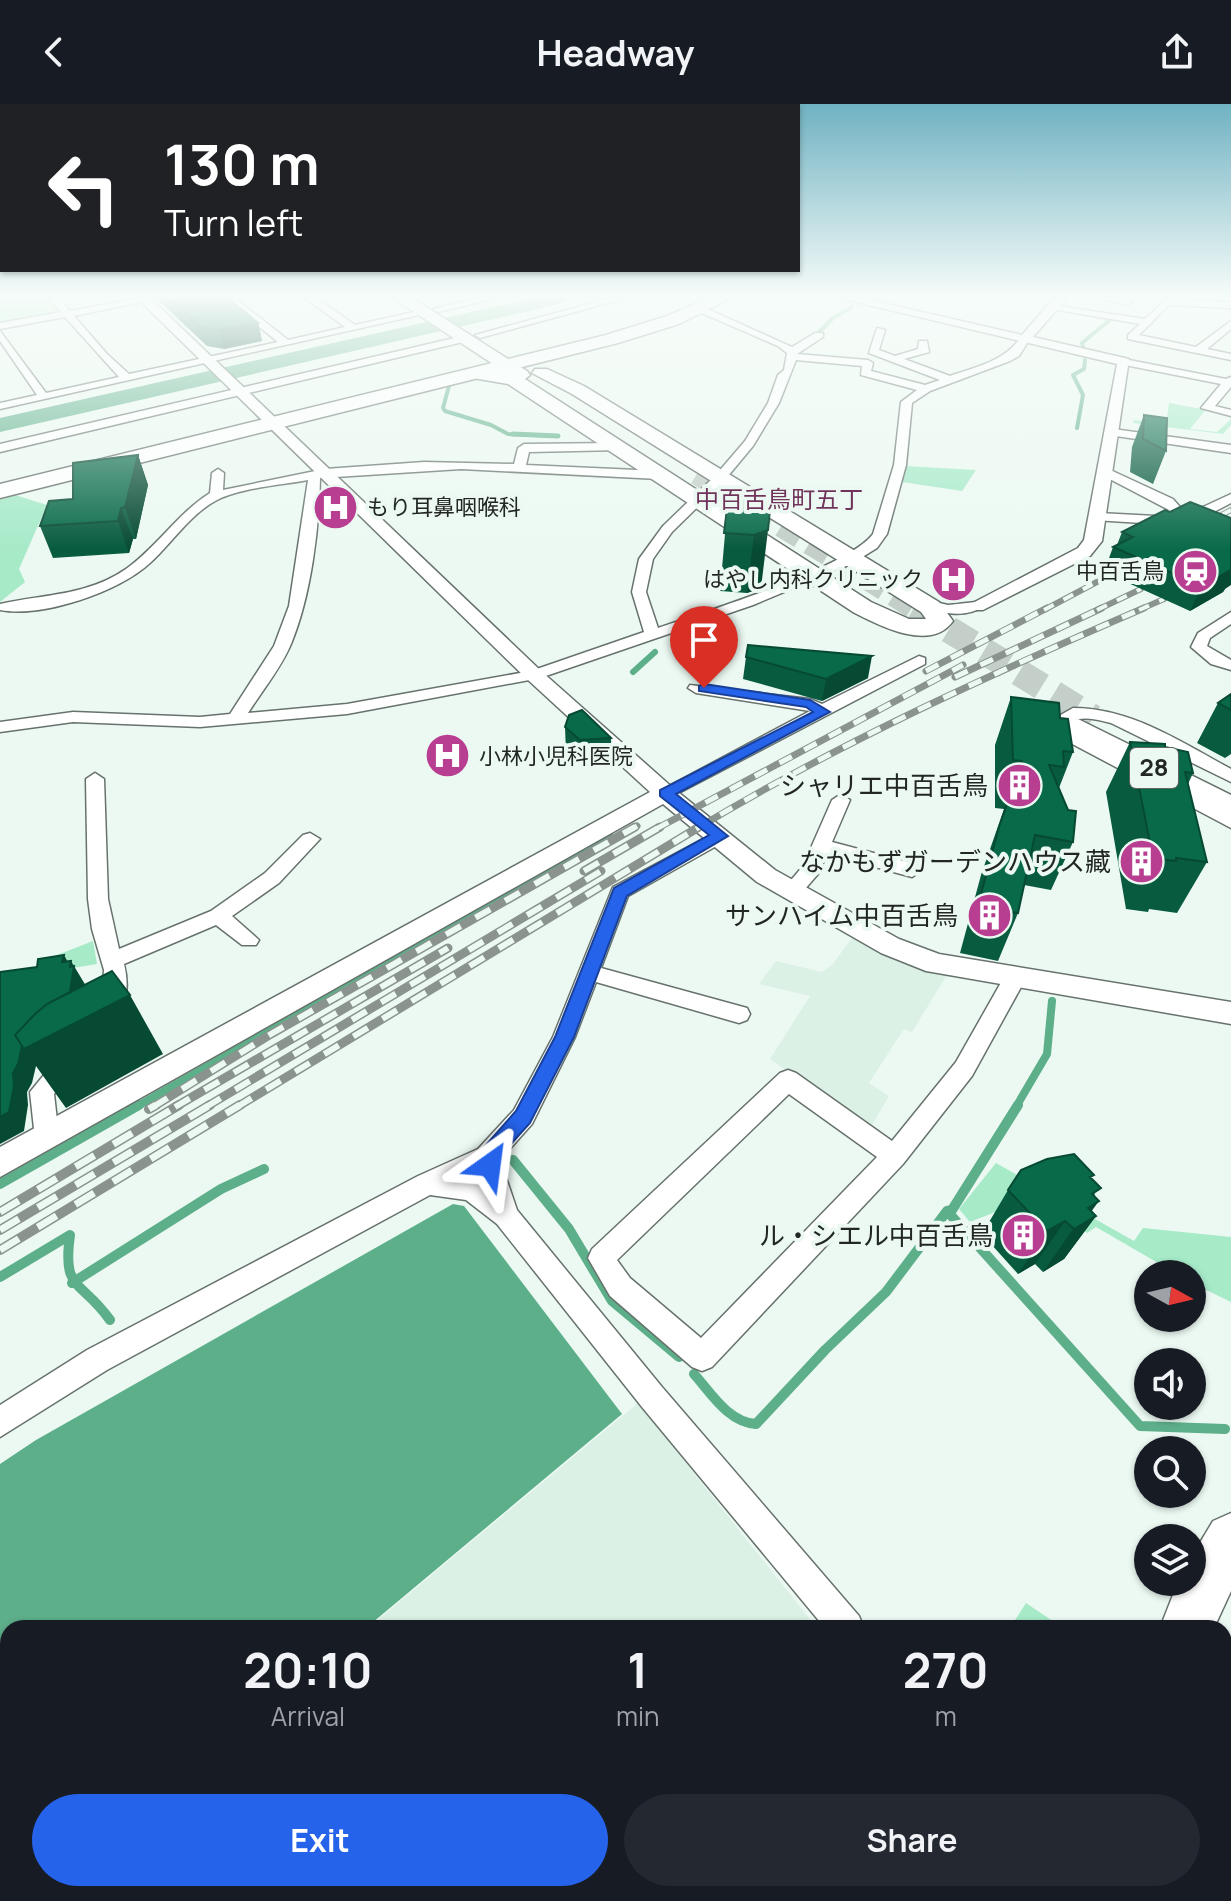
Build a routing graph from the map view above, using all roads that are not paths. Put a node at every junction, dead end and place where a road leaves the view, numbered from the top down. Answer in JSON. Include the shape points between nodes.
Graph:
{"nodes":[{"id":1,"x":33,"y":382,"type":"edge"},
{"id":2,"x":109,"y":382,"type":"edge"},
{"id":3,"x":230,"y":382,"type":"edge"},
{"id":4,"x":267,"y":382,"type":"edge"},
{"id":5,"x":438,"y":382,"type":"edge"},
{"id":6,"x":517,"y":382,"type":"edge"},
{"id":7,"x":542,"y":382,"type":"edge"},
{"id":8,"x":553,"y":382,"type":"edge"},
{"id":9,"x":560,"y":382,"type":"edge"},
{"id":10,"x":782,"y":382,"type":"edge"},
{"id":11,"x":899,"y":382,"type":"edge"},
{"id":12,"x":942,"y":382,"type":"edge"},
{"id":13,"x":1121,"y":382,"type":"edge"},
{"id":14,"x":1230,"y":382,"type":"edge"},
{"id":15,"x":926,"y":389,"type":"junction"},
{"id":16,"x":240,"y":391,"type":"junction"},
{"id":17,"x":43,"y":396,"type":"junction"},
{"id":18,"x":0,"y":406,"type":"edge"},
{"id":19,"x":1231,"y":413,"type":"edge"},
{"id":20,"x":273,"y":423,"type":"junction"},
{"id":21,"x":1113,"y":433,"type":"junction"},
{"id":22,"x":616,"y":447,"type":"junction"},
{"id":23,"x":0,"y":448,"type":"edge"},
{"id":24,"x":1231,"y":449,"type":"edge"},
{"id":25,"x":519,"y":468,"type":"junction"},
{"id":26,"x":1106,"y":472,"type":"junction"},
{"id":27,"x":218,"y":473,"type":"dead end"},
{"id":28,"x":320,"y":475,"type":"junction"},
{"id":29,"x":659,"y":475,"type":"junction"},
{"id":30,"x":721,"y":477,"type":"junction"},
{"id":31,"x":695,"y":486,"type":"junction"},
{"id":32,"x":0,"y":491,"type":"edge"},
{"id":33,"x":216,"y":495,"type":"junction"},
{"id":34,"x":1231,"y":498,"type":"edge"},
{"id":35,"x":1177,"y":511,"type":"junction"},
{"id":36,"x":1099,"y":517,"type":"junction"},
{"id":37,"x":851,"y":558,"type":"junction"},
{"id":38,"x":812,"y":576,"type":"junction"},
{"id":39,"x":922,"y":603,"type":"junction"},
{"id":40,"x":976,"y":606,"type":"junction"},
{"id":41,"x":2,"y":608,"type":"edge"},
{"id":42,"x":1231,"y":617,"type":"edge"},
{"id":43,"x":933,"y":626,"type":"junction"},
{"id":44,"x":652,"y":633,"type":"junction"},
{"id":45,"x":919,"y":661,"type":"dead end"},
{"id":46,"x":1231,"y":665,"type":"edge"},
{"id":47,"x":534,"y":675,"type":"junction"},
{"id":48,"x":696,"y":688,"type":"dead end"},
{"id":49,"x":823,"y":712,"type":"junction"},
{"id":50,"x":234,"y":721,"type":"junction"},
{"id":51,"x":0,"y":727,"type":"edge"},
{"id":52,"x":1231,"y":776,"type":"edge"},
{"id":53,"x":95,"y":779,"type":"dead end"},
{"id":54,"x":1231,"y":789,"type":"edge"},
{"id":55,"x":665,"y":793,"type":"junction"},
{"id":56,"x":841,"y":800,"type":"dead end"},
{"id":57,"x":1231,"y":807,"type":"edge"},
{"id":58,"x":1231,"y":822,"type":"edge"},
{"id":59,"x":720,"y":836,"type":"junction"},
{"id":60,"x":310,"y":839,"type":"dead end"},
{"id":61,"x":821,"y":846,"type":"junction"},
{"id":62,"x":912,"y":870,"type":"dead end"},
{"id":63,"x":791,"y":892,"type":"junction"},
{"id":64,"x":218,"y":916,"type":"junction"},
{"id":65,"x":249,"y":940,"type":"dead end"},
{"id":66,"x":113,"y":960,"type":"junction"},
{"id":67,"x":588,"y":972,"type":"junction"},
{"id":68,"x":1015,"y":978,"type":"junction"},
{"id":69,"x":1231,"y":1013,"type":"edge"},
{"id":70,"x":739,"y":1014,"type":"dead end"},
{"id":71,"x":105,"y":1024,"type":"edge"},
{"id":72,"x":89,"y":1042,"type":"edge"},
{"id":73,"x":47,"y":1138,"type":"junction"},
{"id":74,"x":894,"y":1156,"type":"junction"},
{"id":75,"x":487,"y":1157,"type":"junction"},
{"id":76,"x":0,"y":1163,"type":"edge"},
{"id":77,"x":427,"y":1184,"type":"junction"},
{"id":78,"x":506,"y":1216,"type":"junction"},
{"id":79,"x":0,"y":1422,"type":"edge"},
{"id":80,"x":1231,"y":1539,"type":"edge"},
{"id":81,"x":840,"y":1620,"type":"edge"},
{"id":82,"x":1190,"y":1620,"type":"edge"}],
"edges":[{"from":1,"to":17,"type":"street"},
{"from":2,"to":17,"type":"street"},
{"from":3,"to":16,"type":"street"},
{"from":4,"to":16,"type":"street"},
{"from":5,"to":20,"type":"highway"},
{"from":6,"to":22,"type":"main road"},
{"from":7,"to":31,"type":"main road"},
{"from":8,"to":31,"type":"main road"},
{"from":9,"to":30,"type":"main road"},
{"from":10,"to":30,"type":"street","via":[[750,440]]},
{"from":11,"to":15,"type":"street"},
{"from":12,"to":15,"type":"street"},
{"from":13,"to":21,"type":"street"},
{"from":14,"to":19,"type":"street","via":[[1207,408]]},
{"from":15,"to":37,"type":"street","via":[[907,402],[900,465],[880,534]]},
{"from":16,"to":20,"type":"street"},
{"from":16,"to":23,"type":"street"},
{"from":17,"to":18,"type":"street"},
{"from":20,"to":28,"type":"street"},
{"from":20,"to":32,"type":"highway"},
{"from":21,"to":24,"type":"street"},
{"from":21,"to":26,"type":"street"},
{"from":22,"to":25,"type":"street","via":[[524,448]]},
{"from":22,"to":29,"type":"main road"},
{"from":25,"to":28,"type":"street","via":[[457,465]]},
{"from":25,"to":29,"type":"street"},
{"from":26,"to":35,"type":"street"},
{"from":26,"to":36,"type":"street"},
{"from":27,"to":33,"type":"street"},
{"from":28,"to":33,"type":"street"},
{"from":28,"to":47,"type":"street"},
{"from":28,"to":50,"type":"street","via":[[296,606],[282,646]]},
{"from":29,"to":31,"type":"main road"},
{"from":30,"to":31,"type":"street"},
{"from":30,"to":37,"type":"main road"},
{"from":31,"to":38,"type":"main road"},
{"from":31,"to":44,"type":"street","via":[[644,562],[639,593]]},
{"from":33,"to":41,"type":"street","via":[[127,575],[58,598]]},
{"from":34,"to":35,"type":"street","via":[[1205,511]]},
{"from":35,"to":36,"type":"street","via":[[1158,520]]},
{"from":36,"to":40,"type":"street","via":[[1084,552]]},
{"from":37,"to":38,"type":"street"},
{"from":37,"to":39,"type":"main road"},
{"from":38,"to":43,"type":"main road","via":[[880,615],[912,627]]},
{"from":38,"to":44,"type":"street"},
{"from":39,"to":40,"type":"street","via":[[948,610]]},
{"from":39,"to":43,"type":"main road","via":[[940,616]]},
{"from":40,"to":43,"type":"street"},
{"from":42,"to":46,"type":"street","via":[[1203,636],[1199,647]]},
{"from":44,"to":47,"type":"street"},
{"from":45,"to":49,"type":"street"},
{"from":47,"to":50,"type":"street","via":[[347,709]]},
{"from":47,"to":55,"type":"street"},
{"from":48,"to":49,"type":"street","via":[[810,704]]},
{"from":49,"to":55,"type":"street"},
{"from":50,"to":51,"type":"street","via":[[73,717]]},
{"from":52,"to":58,"type":"street","via":[[1108,714],[1077,710],[1058,721],[1086,746]]},
{"from":53,"to":66,"type":"street","via":[[101,920]]},
{"from":54,"to":57,"type":"main road","number":"28","via":[[1085,723]]},
{"from":55,"to":59,"type":"street"},
{"from":55,"to":73,"type":"street"},
{"from":56,"to":61,"type":"street"},
{"from":59,"to":63,"type":"street"},
{"from":59,"to":67,"type":"street","via":[[620,892]]},
{"from":60,"to":64,"type":"street","via":[[272,878]]},
{"from":61,"to":62,"type":"street"},
{"from":61,"to":63,"type":"street","via":[[811,869]]},
{"from":63,"to":68,"type":"street","via":[[928,961]]},
{"from":64,"to":65,"type":"street"},
{"from":64,"to":66,"type":"street"},
{"from":66,"to":71,"type":"street","via":[[118,976]]},
{"from":67,"to":70,"type":"street"},
{"from":67,"to":75,"type":"street","via":[[564,1037],[526,1111]]},
{"from":68,"to":69,"type":"street"},
{"from":68,"to":74,"type":"street","via":[[964,1069]]},
{"from":72,"to":73,"type":"street","via":[[42,1092]]},
{"from":73,"to":76,"type":"street"},
{"from":74,"to":74,"type":"street","via":[[788,1080],[601,1258],[620,1287],[702,1357]]},
{"from":75,"to":77,"type":"street"},
{"from":75,"to":78,"type":"street"},
{"from":77,"to":78,"type":"street","via":[[472,1189]]},
{"from":77,"to":79,"type":"street","via":[[97,1360]]},
{"from":78,"to":81,"type":"street"},
{"from":80,"to":82,"type":"main road"}]}
